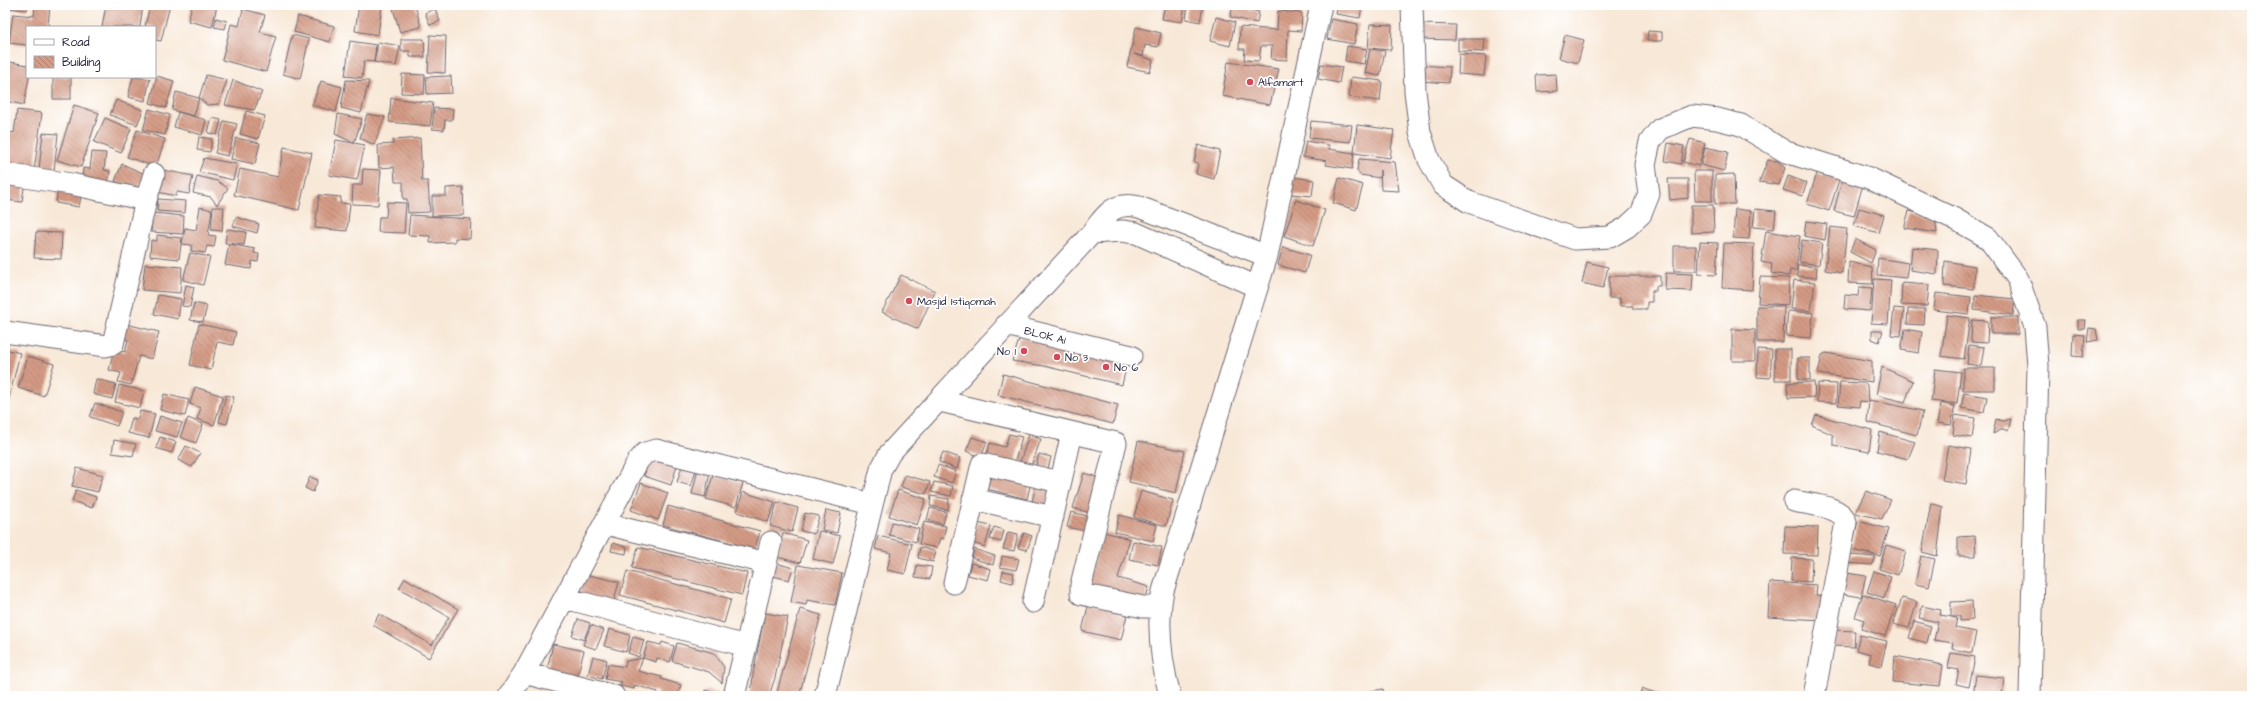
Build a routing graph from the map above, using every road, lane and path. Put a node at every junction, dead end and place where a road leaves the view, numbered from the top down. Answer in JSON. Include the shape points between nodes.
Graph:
{"nodes":[{"id":1,"x":1321,"y":5,"type":"edge"},
{"id":2,"x":1412,"y":5,"type":"edge"},
{"id":3,"x":5,"y":174,"type":"edge"},
{"id":4,"x":154,"y":174,"type":"dead end"},
{"id":5,"x":146,"y":200,"type":"junction"},
{"id":6,"x":1092,"y":233,"type":"junction"},
{"id":7,"x":1267,"y":256,"type":"junction"},
{"id":8,"x":1257,"y":288,"type":"junction"},
{"id":9,"x":1006,"y":325,"type":"junction"},
{"id":10,"x":5,"y":332,"type":"edge"},
{"id":11,"x":1131,"y":356,"type":"dead end"},
{"id":12,"x":940,"y":400,"type":"junction"},
{"id":13,"x":1072,"y":433,"type":"junction"},
{"id":14,"x":1060,"y":482,"type":"junction"},
{"id":15,"x":974,"y":499,"type":"junction"},
{"id":16,"x":1794,"y":501,"type":"dead end"},
{"id":17,"x":872,"y":504,"type":"junction"},
{"id":18,"x":1052,"y":517,"type":"junction"},
{"id":19,"x":606,"y":524,"type":"junction"},
{"id":20,"x":771,"y":542,"type":"dead end"},
{"id":21,"x":766,"y":563,"type":"junction"},
{"id":22,"x":954,"y":583,"type":"dead end"},
{"id":23,"x":565,"y":598,"type":"junction"},
{"id":24,"x":1033,"y":602,"type":"dead end"},
{"id":25,"x":1159,"y":607,"type":"junction"},
{"id":26,"x":746,"y":646,"type":"junction"},
{"id":27,"x":524,"y":673,"type":"junction"},
{"id":28,"x":509,"y":696,"type":"edge"},
{"id":29,"x":614,"y":696,"type":"edge"},
{"id":30,"x":734,"y":696,"type":"edge"},
{"id":31,"x":825,"y":696,"type":"edge"},
{"id":32,"x":1170,"y":696,"type":"edge"},
{"id":33,"x":1814,"y":696,"type":"edge"},
{"id":34,"x":2030,"y":696,"type":"edge"}],
"edges":[{"from":1,"to":7,"type":"street"},
{"from":2,"to":34,"type":"street","via":[[1415,91],[1420,132],[1429,160],[1442,185],[1469,202],[1575,239],[1610,237],[1627,227],[1641,214],[1649,194],[1645,165],[1650,142],[1660,129],[1692,116],[1741,125],[1786,152],[1869,178],[1955,219],[1988,238],[2018,279],[2036,327]]},
{"from":3,"to":5,"type":"street","via":[[71,184]]},
{"from":4,"to":5,"type":"street"},
{"from":5,"to":10,"type":"street","via":[[112,345]]},
{"from":6,"to":7,"type":"street","via":[[1111,210],[1122,205],[1130,205],[1153,211]]},
{"from":6,"to":8,"type":"street","via":[[1136,233]]},
{"from":6,"to":9,"type":"street"},
{"from":7,"to":8,"type":"street"},
{"from":8,"to":25,"type":"street"},
{"from":9,"to":11,"type":"street","name":"BLOK A1"},
{"from":9,"to":12,"type":"street"},
{"from":12,"to":13,"type":"street"},
{"from":12,"to":17,"type":"street","via":[[890,453],[881,469]]},
{"from":13,"to":14,"type":"street"},
{"from":13,"to":25,"type":"street","via":[[1116,443],[1081,585],[1081,594],[1144,607]]},
{"from":14,"to":15,"type":"street","via":[[982,464]]},
{"from":14,"to":18,"type":"street"},
{"from":15,"to":18,"type":"street"},
{"from":15,"to":22,"type":"street"},
{"from":16,"to":33,"type":"street","via":[[1837,511],[1844,516],[1846,522]]},
{"from":17,"to":19,"type":"street","via":[[656,450],[645,453],[638,461]]},
{"from":17,"to":31,"type":"street"},
{"from":18,"to":24,"type":"street"},
{"from":19,"to":21,"type":"street"},
{"from":19,"to":23,"type":"street"},
{"from":20,"to":21,"type":"street"},
{"from":21,"to":26,"type":"street"},
{"from":23,"to":26,"type":"street"},
{"from":23,"to":27,"type":"street"},
{"from":25,"to":32,"type":"street","via":[[1161,658]]},
{"from":26,"to":30,"type":"street"},
{"from":27,"to":28,"type":"street"},
{"from":27,"to":29,"type":"street"}]}
